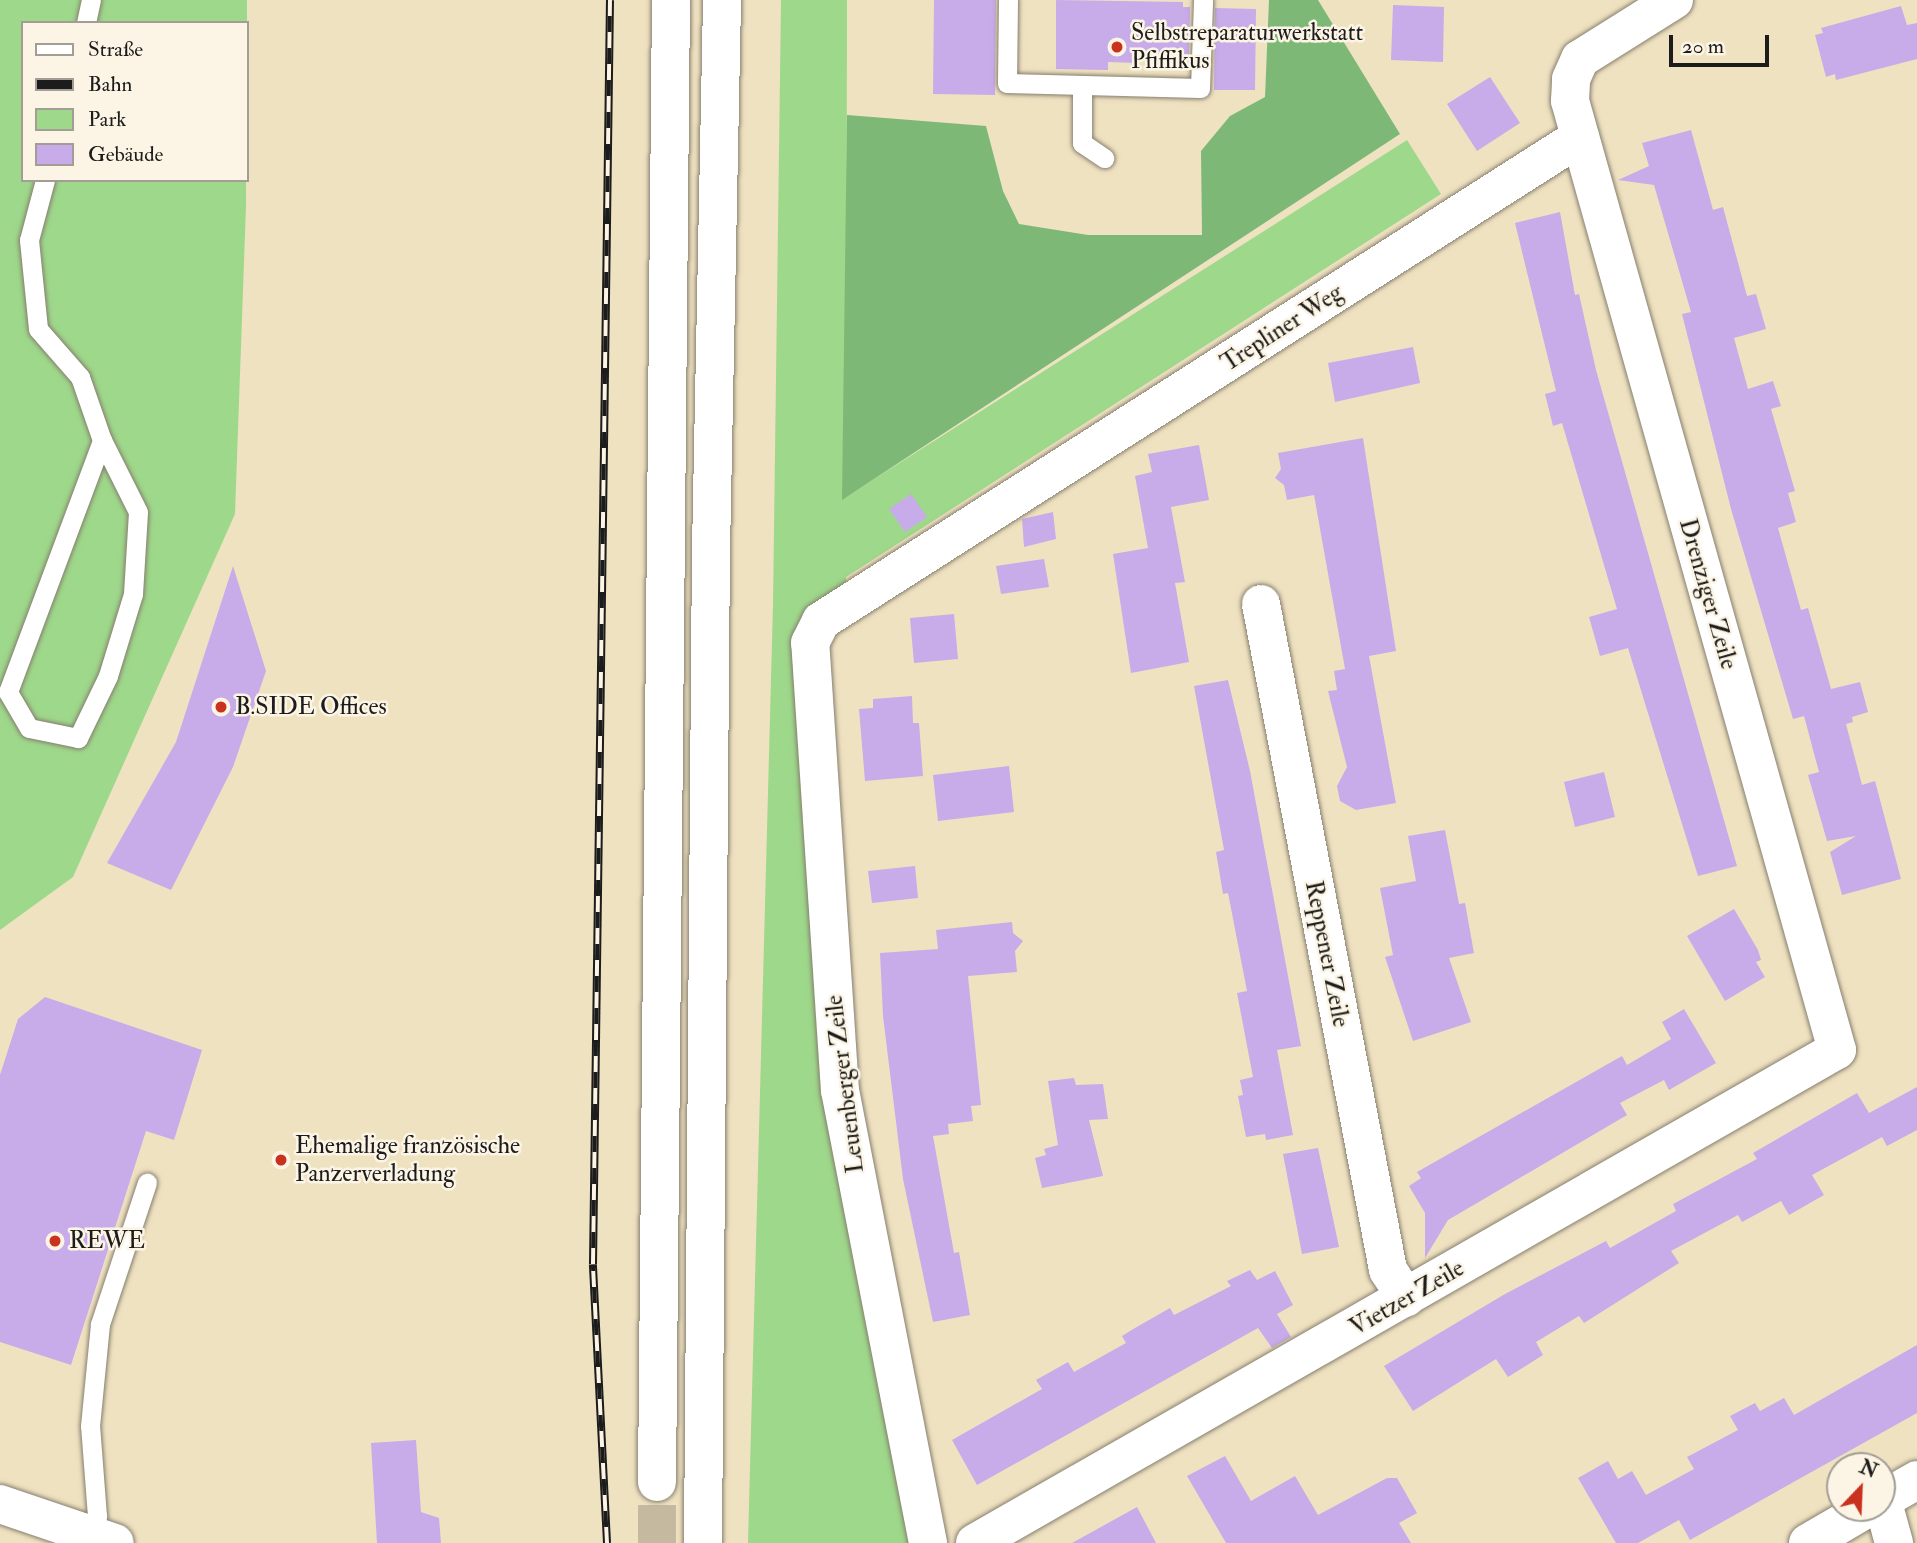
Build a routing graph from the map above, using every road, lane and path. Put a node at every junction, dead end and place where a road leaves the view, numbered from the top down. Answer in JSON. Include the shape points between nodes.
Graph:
{"nodes":[{"id":1,"x":91,"y":0,"type":"edge"},
{"id":2,"x":671,"y":0,"type":"edge"},
{"id":3,"x":722,"y":0,"type":"edge"},
{"id":4,"x":1008,"y":0,"type":"edge"},
{"id":5,"x":1203,"y":0,"type":"edge"},
{"id":6,"x":1674,"y":0,"type":"edge"},
{"id":7,"x":86,"y":21,"type":"edge"},
{"id":8,"x":1082,"y":85,"type":"junction"},
{"id":9,"x":1580,"y":138,"type":"junction"},
{"id":10,"x":1104,"y":158,"type":"dead end"},
{"id":11,"x":44,"y":182,"type":"edge"},
{"id":12,"x":102,"y":440,"type":"junction"},
{"id":13,"x":1261,"y":604,"type":"dead end"},
{"id":14,"x":821,"y":621,"type":"joint"},
{"id":15,"x":1837,"y":1050,"type":"joint"},
{"id":16,"x":147,"y":1183,"type":"dead end"},
{"id":17,"x":1406,"y":1298,"type":"junction"},
{"id":18,"x":1917,"y":1480,"type":"edge"},
{"id":19,"x":657,"y":1482,"type":"tunnel mouth"},
{"id":20,"x":1896,"y":1491,"type":"edge"},
{"id":21,"x":0,"y":1504,"type":"edge"},
{"id":22,"x":1844,"y":1522,"type":"edge"},
{"id":23,"x":1888,"y":1522,"type":"edge"},
{"id":24,"x":103,"y":1539,"type":"edge"},
{"id":25,"x":703,"y":1543,"type":"edge"},
{"id":26,"x":928,"y":1543,"type":"edge"},
{"id":27,"x":975,"y":1543,"type":"edge"},
{"id":28,"x":1808,"y":1543,"type":"edge"},
{"id":29,"x":1894,"y":1543,"type":"edge"}],
"edges":[{"from":1,"to":7,"type":"lane"},
{"from":2,"to":19,"type":"main road"},
{"from":3,"to":25,"type":"main road","via":[[710,578]]},
{"from":4,"to":8,"type":"lane","via":[[1007,83]]},
{"from":5,"to":8,"type":"lane","via":[[1200,88]]},
{"from":6,"to":9,"type":"main road","via":[[1580,59],[1571,79],[1570,101]]},
{"from":8,"to":10,"type":"lane","via":[[1082,143]]},
{"from":9,"to":14,"type":"main road","name":"Trepliner Weg"},
{"from":9,"to":15,"type":"main road","name":"Drenziger Zeile"},
{"from":11,"to":12,"type":"lane","via":[[29,240],[38,329],[80,377]]},
{"from":12,"to":12,"type":"lane","via":[[138,512],[134,594],[108,676],[78,738],[29,728],[8,692]]},
{"from":13,"to":17,"type":"main road","name":"Reppener Zeile","via":[[1388,1270]]},
{"from":14,"to":26,"type":"main road","name":"Leuenberger Zeile","via":[[810,643],[812,701],[840,1090]]},
{"from":15,"to":17,"type":"main road","name":"Vietzer Zeile"},
{"from":16,"to":24,"type":"lane","via":[[100,1324],[90,1426]]},
{"from":17,"to":27,"type":"main road","name":"Vietzer Zeile"},
{"from":18,"to":20,"type":"main road"},
{"from":21,"to":24,"type":"main road"},
{"from":22,"to":28,"type":"main road"},
{"from":23,"to":29,"type":"main road"}]}
